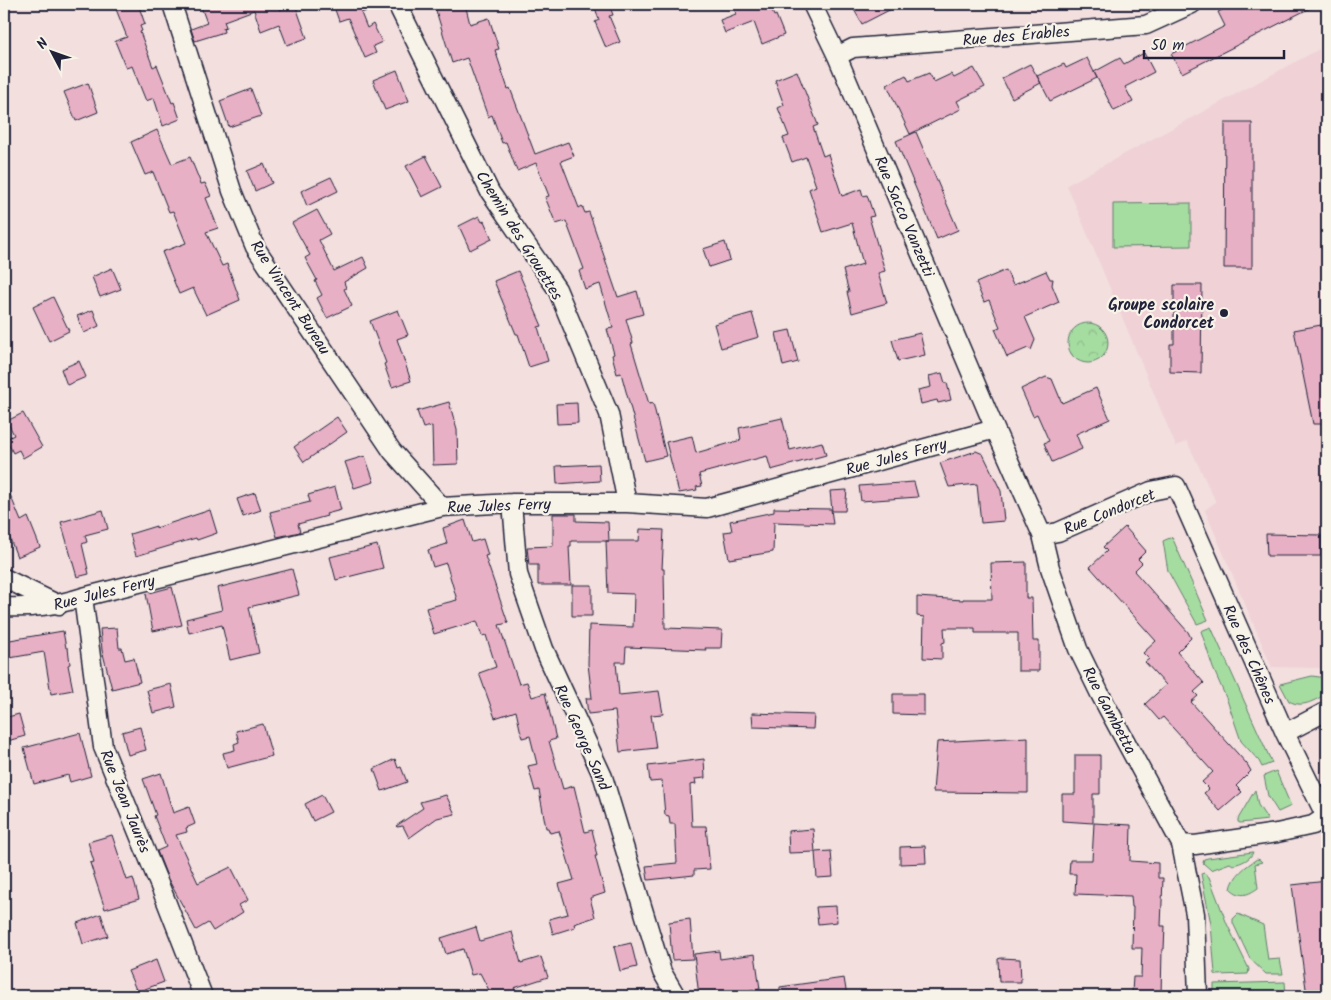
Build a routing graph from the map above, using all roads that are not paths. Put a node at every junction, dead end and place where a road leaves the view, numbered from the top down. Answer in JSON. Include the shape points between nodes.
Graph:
{"nodes":[{"id":1,"x":172,"y":4,"type":"edge"},
{"id":2,"x":397,"y":4,"type":"edge"},
{"id":3,"x":812,"y":4,"type":"edge"},
{"id":4,"x":1191,"y":4,"type":"edge"},
{"id":5,"x":837,"y":56,"type":"junction"},
{"id":6,"x":995,"y":429,"type":"junction"},
{"id":7,"x":1176,"y":486,"type":"joint"},
{"id":8,"x":512,"y":503,"type":"junction"},
{"id":9,"x":627,"y":503,"type":"junction"},
{"id":10,"x":442,"y":507,"type":"junction"},
{"id":11,"x":1042,"y":535,"type":"junction"},
{"id":12,"x":4,"y":578,"type":"edge"},
{"id":13,"x":83,"y":597,"type":"junction"},
{"id":14,"x":59,"y":604,"type":"junction"},
{"id":15,"x":4,"y":607,"type":"edge"},
{"id":16,"x":1327,"y":711,"type":"edge"},
{"id":17,"x":1285,"y":733,"type":"junction"},
{"id":18,"x":1326,"y":818,"type":"edge"},
{"id":19,"x":1180,"y":844,"type":"junction"},
{"id":20,"x":203,"y":996,"type":"edge"},
{"id":21,"x":676,"y":996,"type":"edge"},
{"id":22,"x":1198,"y":996,"type":"edge"}],
"edges":[{"from":1,"to":10,"type":"street","name":"Rue Vincent Bureau","via":[[232,191],[255,247],[392,451]]},
{"from":2,"to":9,"type":"street","name":"Chemin des Grouettes","via":[[490,192],[557,289],[609,414]]},
{"from":3,"to":5,"type":"street","name":"Rue Sacco Vanzetti"},
{"from":4,"to":5,"type":"street","name":"Rue des Érables","via":[[1146,25],[853,48]]},
{"from":5,"to":6,"type":"street","name":"Rue Sacco Vanzetti"},
{"from":6,"to":9,"type":"street","name":"Rue Jules Ferry","via":[[708,508]]},
{"from":6,"to":11,"type":"street","name":"Rue Gambetta"},
{"from":7,"to":11,"type":"street","name":"Rue Condorcet","via":[[1151,491],[1058,532]]},
{"from":7,"to":17,"type":"street","name":"Rue des Chênes"},
{"from":8,"to":9,"type":"street","name":"Rue Jules Ferry"},
{"from":8,"to":10,"type":"street","name":"Rue Jules Ferry"},
{"from":8,"to":21,"type":"street","name":"Rue George Sand","via":[[518,574],[544,649],[603,777],[662,972]]},
{"from":10,"to":13,"type":"street","name":"Rue Jules Ferry"},
{"from":11,"to":19,"type":"street","name":"Rue Gambetta","via":[[1078,649]]},
{"from":12,"to":14,"type":"street"},
{"from":13,"to":14,"type":"street","name":"Rue Jules Ferry"},
{"from":13,"to":20,"type":"street","name":"Rue Jean Jaurès","via":[[103,746]]},
{"from":14,"to":15,"type":"street","name":"Rue Jules Ferry"},
{"from":16,"to":17,"type":"street"},
{"from":17,"to":18,"type":"street","name":"Rue des Chênes"},
{"from":18,"to":19,"type":"street","via":[[1313,825],[1277,834],[1195,845]]},
{"from":19,"to":22,"type":"street","name":"Rue Gambetta","via":[[1195,914]]}]}
